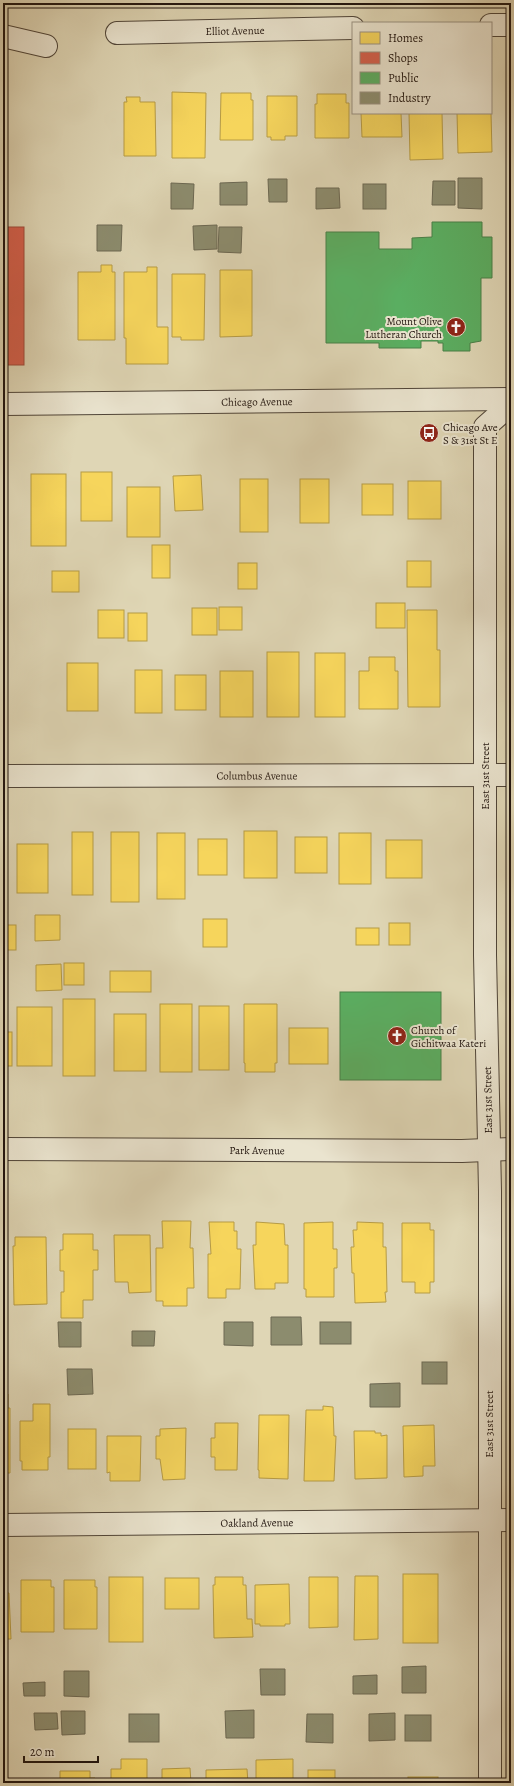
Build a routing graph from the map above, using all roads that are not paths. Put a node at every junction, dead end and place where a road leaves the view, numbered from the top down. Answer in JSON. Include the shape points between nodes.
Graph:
{"nodes":[{"id":1,"x":492,"y":25,"type":"edge"},
{"id":2,"x":511,"y":25,"type":"edge"},
{"id":3,"x":352,"y":28,"type":"edge"},
{"id":4,"x":117,"y":34,"type":"dead end"},
{"id":5,"x":3,"y":36,"type":"edge"},
{"id":6,"x":46,"y":46,"type":"dead end"},
{"id":7,"x":511,"y":399,"type":"edge"},
{"id":8,"x":3,"y":404,"type":"edge"},
{"id":9,"x":511,"y":404,"type":"edge"},
{"id":10,"x":511,"y":775,"type":"edge"},
{"id":11,"x":3,"y":776,"type":"edge"},
{"id":12,"x":485,"y":776,"type":"junction"},
{"id":13,"x":3,"y":1149,"type":"edge"},
{"id":14,"x":488,"y":1149,"type":"junction"},
{"id":15,"x":511,"y":1149,"type":"edge"},
{"id":16,"x":511,"y":1520,"type":"edge"},
{"id":17,"x":488,"y":1521,"type":"junction"},
{"id":18,"x":3,"y":1525,"type":"edge"},
{"id":19,"x":490,"y":1783,"type":"edge"}],
"edges":[{"from":1,"to":2,"type":"street"},
{"from":3,"to":4,"type":"street","name":"Elliot Avenue"},
{"from":5,"to":6,"type":"street"},
{"from":7,"to":8,"type":"street","name":"Chicago Avenue"},
{"from":9,"to":12,"type":"street","name":"East 31st Street","via":[[485,427]]},
{"from":10,"to":12,"type":"street","name":"Columbus Avenue"},
{"from":11,"to":12,"type":"street","name":"Columbus Avenue"},
{"from":12,"to":14,"type":"street","name":"East 31st Street"},
{"from":13,"to":14,"type":"street","name":"Park Avenue"},
{"from":14,"to":15,"type":"street","name":"Park Avenue"},
{"from":14,"to":17,"type":"street","name":"East 31st Street"},
{"from":16,"to":17,"type":"street","name":"Oakland Avenue"},
{"from":17,"to":18,"type":"street","name":"Oakland Avenue"},
{"from":17,"to":19,"type":"street","name":"East 31st Street"}]}
